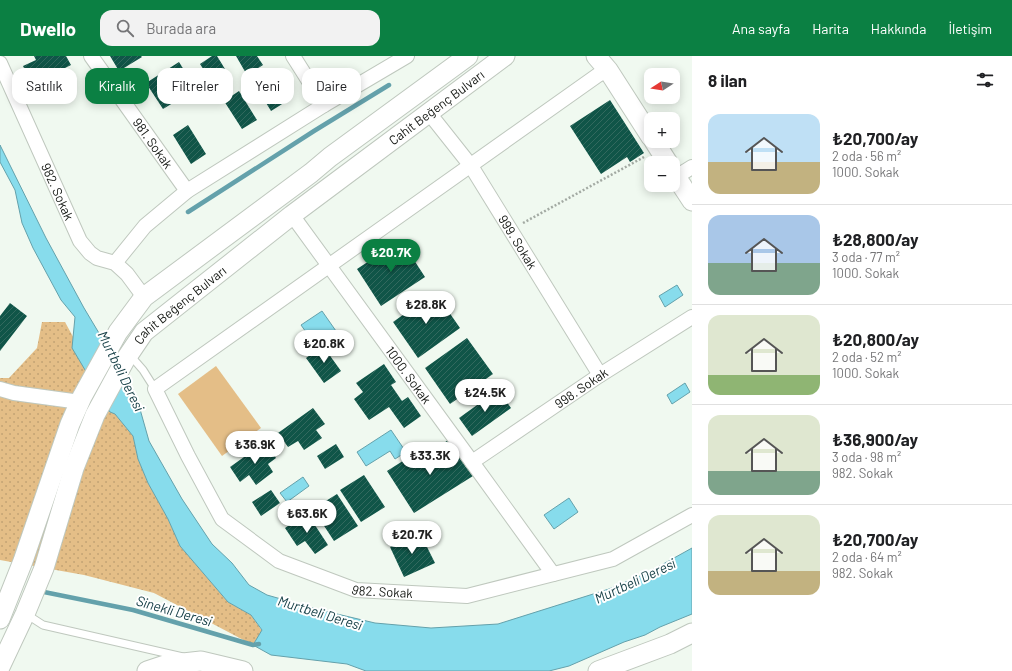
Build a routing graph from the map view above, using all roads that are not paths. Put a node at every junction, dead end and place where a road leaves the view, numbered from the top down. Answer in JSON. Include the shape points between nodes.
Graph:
{"nodes":[{"id":1,"x":91,"y":56,"type":"edge"},
{"id":2,"x":293,"y":56,"type":"edge"},
{"id":3,"x":407,"y":56,"type":"edge"},
{"id":4,"x":468,"y":56,"type":"edge"},
{"id":5,"x":505,"y":56,"type":"edge"},
{"id":6,"x":0,"y":63,"type":"edge"},
{"id":7,"x":602,"y":63,"type":"edge"},
{"id":8,"x":324,"y":105,"type":"junction"},
{"id":9,"x":429,"y":113,"type":"junction"},
{"id":10,"x":644,"y":132,"type":"edge"},
{"id":11,"x":655,"y":148,"type":"edge"},
{"id":12,"x":663,"y":156,"type":"edge"},
{"id":13,"x":471,"y":166,"type":"junction"},
{"id":14,"x":680,"y":176,"type":"edge"},
{"id":15,"x":187,"y":190,"type":"junction"},
{"id":16,"x":692,"y":201,"type":"edge"},
{"id":17,"x":292,"y":215,"type":"junction"},
{"id":18,"x":115,"y":263,"type":"junction"},
{"id":19,"x":329,"y":264,"type":"junction"},
{"id":20,"x":144,"y":297,"type":"junction"},
{"id":21,"x":692,"y":317,"type":"edge"},
{"id":22,"x":127,"y":357,"type":"junction"},
{"id":23,"x":600,"y":375,"type":"junction"},
{"id":24,"x":0,"y":389,"type":"edge"},
{"id":25,"x":155,"y":389,"type":"junction"},
{"id":26,"x":81,"y":399,"type":"junction"},
{"id":27,"x":472,"y":462,"type":"junction"},
{"id":28,"x":692,"y":515,"type":"edge"},
{"id":29,"x":553,"y":574,"type":"junction"},
{"id":30,"x":27,"y":609,"type":"junction"},
{"id":31,"x":0,"y":619,"type":"edge"},
{"id":32,"x":692,"y":633,"type":"edge"},
{"id":33,"x":201,"y":661,"type":"junction"},
{"id":34,"x":0,"y":667,"type":"edge"},
{"id":35,"x":147,"y":671,"type":"edge"},
{"id":36,"x":243,"y":671,"type":"edge"},
{"id":37,"x":598,"y":671,"type":"edge"}],
"edges":[{"from":1,"to":15,"type":"street","name":"981. Sokak"},
{"from":2,"to":8,"type":"street"},
{"from":3,"to":8,"type":"street"},
{"from":4,"to":20,"type":"main road","name":"Cahit Beğenç Bulvarı"},
{"from":5,"to":9,"type":"main road","name":"Cahit Beğenç Bulvarı"},
{"from":6,"to":18,"type":"street","name":"982. Sokak","via":[[80,242],[97,258]]},
{"from":7,"to":10,"type":"main road"},
{"from":7,"to":13,"type":"street","via":[[598,75]]},
{"from":8,"to":15,"type":"street"},
{"from":9,"to":13,"type":"street","name":"999. Sokak"},
{"from":9,"to":17,"type":"main road","name":"Cahit Beğenç Bulvarı"},
{"from":11,"to":12,"type":"main road"},
{"from":13,"to":19,"type":"street"},
{"from":13,"to":23,"type":"street","name":"999. Sokak"},
{"from":14,"to":16,"type":"main road"},
{"from":15,"to":18,"type":"street","via":[[145,226]]},
{"from":17,"to":19,"type":"street","name":"1000. Sokak"},
{"from":17,"to":22,"type":"main road","name":"Cahit Beğenç Bulvarı","via":[[144,332]]},
{"from":18,"to":20,"type":"street","name":"982. Sokak"},
{"from":19,"to":25,"type":"street"},
{"from":19,"to":27,"type":"street","name":"1000. Sokak"},
{"from":20,"to":26,"type":"main road","name":"Cahit Beğenç Bulvarı","via":[[118,332]]},
{"from":21,"to":23,"type":"street","name":"998. Sokak"},
{"from":22,"to":25,"type":"lane","via":[[143,370]]},
{"from":22,"to":30,"type":"main road","name":"Cahit Beğenç Bulvarı","via":[[95,415],[74,468],[44,568]]},
{"from":23,"to":27,"type":"street","name":"998. Sokak"},
{"from":24,"to":26,"type":"street","via":[[14,393]]},
{"from":25,"to":29,"type":"street","name":"982. Sokak","via":[[222,519],[279,561],[356,590],[467,596]]},
{"from":26,"to":31,"type":"main road","name":"Cahit Beğenç Bulvarı"},
{"from":27,"to":29,"type":"street","name":"1000. Sokak"},
{"from":28,"to":29,"type":"street","name":"982. Sokak","via":[[613,559]]},
{"from":30,"to":33,"type":"lane","via":[[43,625]]},
{"from":30,"to":34,"type":"main road","name":"Cahit Beğenç Bulvarı"},
{"from":32,"to":37,"type":"main road"},
{"from":33,"to":35,"type":"main road","via":[[165,665]]},
{"from":33,"to":36,"type":"main road"}]}
